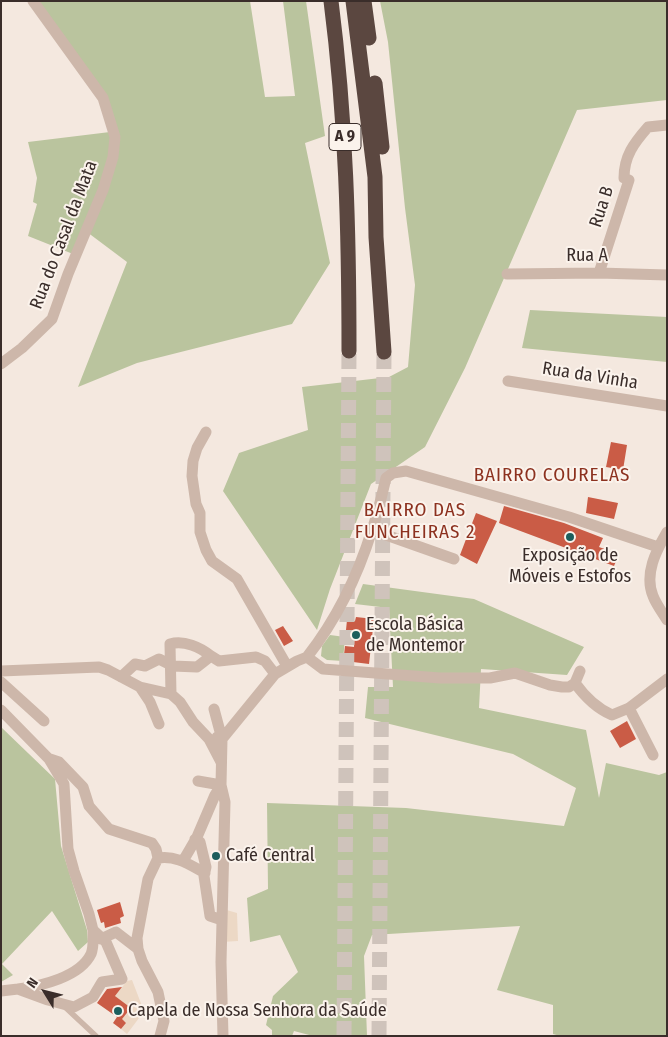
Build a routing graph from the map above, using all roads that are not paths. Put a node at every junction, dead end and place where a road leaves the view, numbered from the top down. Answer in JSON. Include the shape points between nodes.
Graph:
{"nodes":[{"id":1,"x":33,"y":1,"type":"edge"},
{"id":2,"x":331,"y":1,"type":"edge"},
{"id":3,"x":353,"y":1,"type":"edge"},
{"id":4,"x":364,"y":1,"type":"edge"},
{"id":5,"x":667,"y":125,"type":"edge"},
{"id":6,"x":378,"y":254,"type":"junction"},
{"id":7,"x":599,"y":273,"type":"junction"},
{"id":8,"x":506,"y":274,"type":"dead end"},
{"id":9,"x":667,"y":275,"type":"edge"},
{"id":10,"x":349,"y":351,"type":"tunnel mouth"},
{"id":11,"x":384,"y":352,"type":"tunnel mouth"},
{"id":12,"x":1,"y":364,"type":"edge"},
{"id":13,"x":508,"y":380,"type":"dead end"},
{"id":14,"x":667,"y":406,"type":"edge"},
{"id":15,"x":206,"y":432,"type":"dead end"},
{"id":16,"x":372,"y":530,"type":"junction"},
{"id":17,"x":667,"y":532,"type":"edge"},
{"id":18,"x":658,"y":548,"type":"junction"},
{"id":19,"x":454,"y":559,"type":"dead end"},
{"id":20,"x":667,"y":620,"type":"edge"},
{"id":21,"x":211,"y":656,"type":"junction"},
{"id":22,"x":307,"y":657,"type":"junction"},
{"id":23,"x":169,"y":663,"type":"junction"},
{"id":24,"x":287,"y":666,"type":"junction"},
{"id":25,"x":1,"y":670,"type":"edge"},
{"id":26,"x":580,"y":671,"type":"dead end"},
{"id":27,"x":275,"y":674,"type":"junction"},
{"id":28,"x":121,"y":677,"type":"junction"},
{"id":29,"x":667,"y":679,"type":"edge"},
{"id":30,"x":1,"y":682,"type":"edge"},
{"id":31,"x":575,"y":683,"type":"junction"},
{"id":32,"x":140,"y":687,"type":"junction"},
{"id":33,"x":171,"y":694,"type":"junction"},
{"id":34,"x":629,"y":708,"type":"junction"},
{"id":35,"x":1,"y":710,"type":"edge"},
{"id":36,"x":214,"y":710,"type":"dead end"},
{"id":37,"x":44,"y":721,"type":"dead end"},
{"id":38,"x":159,"y":724,"type":"dead end"},
{"id":39,"x":202,"y":733,"type":"junction"},
{"id":40,"x":222,"y":739,"type":"junction"},
{"id":41,"x":653,"y":755,"type":"dead end"},
{"id":42,"x":49,"y":759,"type":"junction"},
{"id":43,"x":222,"y":764,"type":"junction"},
{"id":44,"x":198,"y":781,"type":"dead end"},
{"id":45,"x":221,"y":785,"type":"junction"},
{"id":46,"x":195,"y":839,"type":"junction"},
{"id":47,"x":158,"y":858,"type":"junction"},
{"id":48,"x":183,"y":861,"type":"junction"},
{"id":49,"x":205,"y":873,"type":"junction"},
{"id":50,"x":222,"y":920,"type":"junction"},
{"id":51,"x":93,"y":930,"type":"junction"},
{"id":52,"x":102,"y":939,"type":"junction"},
{"id":53,"x":138,"y":949,"type":"junction"},
{"id":54,"x":18,"y":989,"type":"junction"},
{"id":55,"x":1,"y":991,"type":"edge"},
{"id":56,"x":62,"y":1004,"type":"junction"},
{"id":57,"x":96,"y":1036,"type":"edge"},
{"id":58,"x":160,"y":1036,"type":"edge"},
{"id":59,"x":223,"y":1036,"type":"edge"}],
"edges":[{"from":1,"to":12,"type":"street","name":"Rua do Casal da Mata","via":[[103,98],[115,137],[113,158],[103,190],[52,319]]},
{"from":2,"to":10,"type":"highway","number":"A 9","via":[[346,159]]},
{"from":3,"to":6,"type":"highway","number":"A 9","via":[[375,177]]},
{"from":4,"to":6,"type":"highway","via":[[384,165]]},
{"from":5,"to":7,"type":"street","name":"Rua B","via":[[648,127],[629,151],[624,166],[624,178],[629,180]]},
{"from":6,"to":11,"type":"highway","number":"A 9"},
{"from":7,"to":8,"type":"street","name":"Rua A"},
{"from":7,"to":9,"type":"street","name":"Rua A"},
{"from":13,"to":14,"type":"street","name":"Rua da Vinha"},
{"from":15,"to":24,"type":"street","via":[[197,448],[192,476],[200,513],[200,532],[206,550],[212,561],[237,579]]},
{"from":16,"to":18,"type":"street","via":[[386,478],[406,471],[569,517]]},
{"from":16,"to":19,"type":"street"},
{"from":16,"to":22,"type":"street","via":[[350,587],[321,639]]},
{"from":17,"to":18,"type":"street"},
{"from":18,"to":20,"type":"street","via":[[649,583]]},
{"from":21,"to":23,"type":"street","via":[[197,667]]},
{"from":21,"to":23,"type":"street","via":[[189,644],[174,643],[170,644]]},
{"from":21,"to":27,"type":"street","via":[[219,661],[256,657]]},
{"from":22,"to":24,"type":"street"},
{"from":22,"to":31,"type":"street","via":[[323,669],[440,678],[490,678],[516,673],[550,685],[569,687]]},
{"from":23,"to":28,"type":"street","via":[[159,659],[144,666],[135,664]]},
{"from":23,"to":33,"type":"street"},
{"from":24,"to":27,"type":"street"},
{"from":25,"to":28,"type":"street","via":[[100,667]]},
{"from":26,"to":31,"type":"street"},
{"from":27,"to":40,"type":"street"},
{"from":28,"to":32,"type":"street"},
{"from":29,"to":34,"type":"street"},
{"from":30,"to":37,"type":"street"},
{"from":31,"to":34,"type":"street","via":[[601,710],[612,714]]},
{"from":32,"to":33,"type":"street"},
{"from":32,"to":38,"type":"street"},
{"from":33,"to":39,"type":"street"},
{"from":34,"to":41,"type":"street"},
{"from":35,"to":42,"type":"street"},
{"from":36,"to":40,"type":"street"},
{"from":39,"to":40,"type":"street"},
{"from":39,"to":43,"type":"street"},
{"from":40,"to":43,"type":"street"},
{"from":42,"to":47,"type":"street","via":[[59,762],[83,788],[89,806],[109,829],[152,843]]},
{"from":42,"to":51,"type":"street","via":[[64,784],[68,849]]},
{"from":43,"to":45,"type":"street"},
{"from":44,"to":45,"type":"street"},
{"from":45,"to":46,"type":"street"},
{"from":45,"to":50,"type":"street","via":[[225,802]]},
{"from":46,"to":48,"type":"street"},
{"from":46,"to":49,"type":"street","via":[[200,842]]},
{"from":47,"to":48,"type":"street","via":[[167,856]]},
{"from":47,"to":53,"type":"street","via":[[148,879],[137,938]]},
{"from":48,"to":49,"type":"street"},
{"from":49,"to":50,"type":"street","via":[[210,916]]},
{"from":50,"to":59,"type":"street"},
{"from":51,"to":52,"type":"street"},
{"from":51,"to":54,"type":"street","via":[[91,954],[84,963],[52,983]]},
{"from":52,"to":53,"type":"street","via":[[116,932]]},
{"from":52,"to":56,"type":"street","via":[[122,979],[102,982],[93,997],[79,1005]]},
{"from":53,"to":58,"type":"street","via":[[158,992],[164,1021]]},
{"from":54,"to":55,"type":"street"},
{"from":54,"to":56,"type":"street"},
{"from":56,"to":57,"type":"lane"}]}
